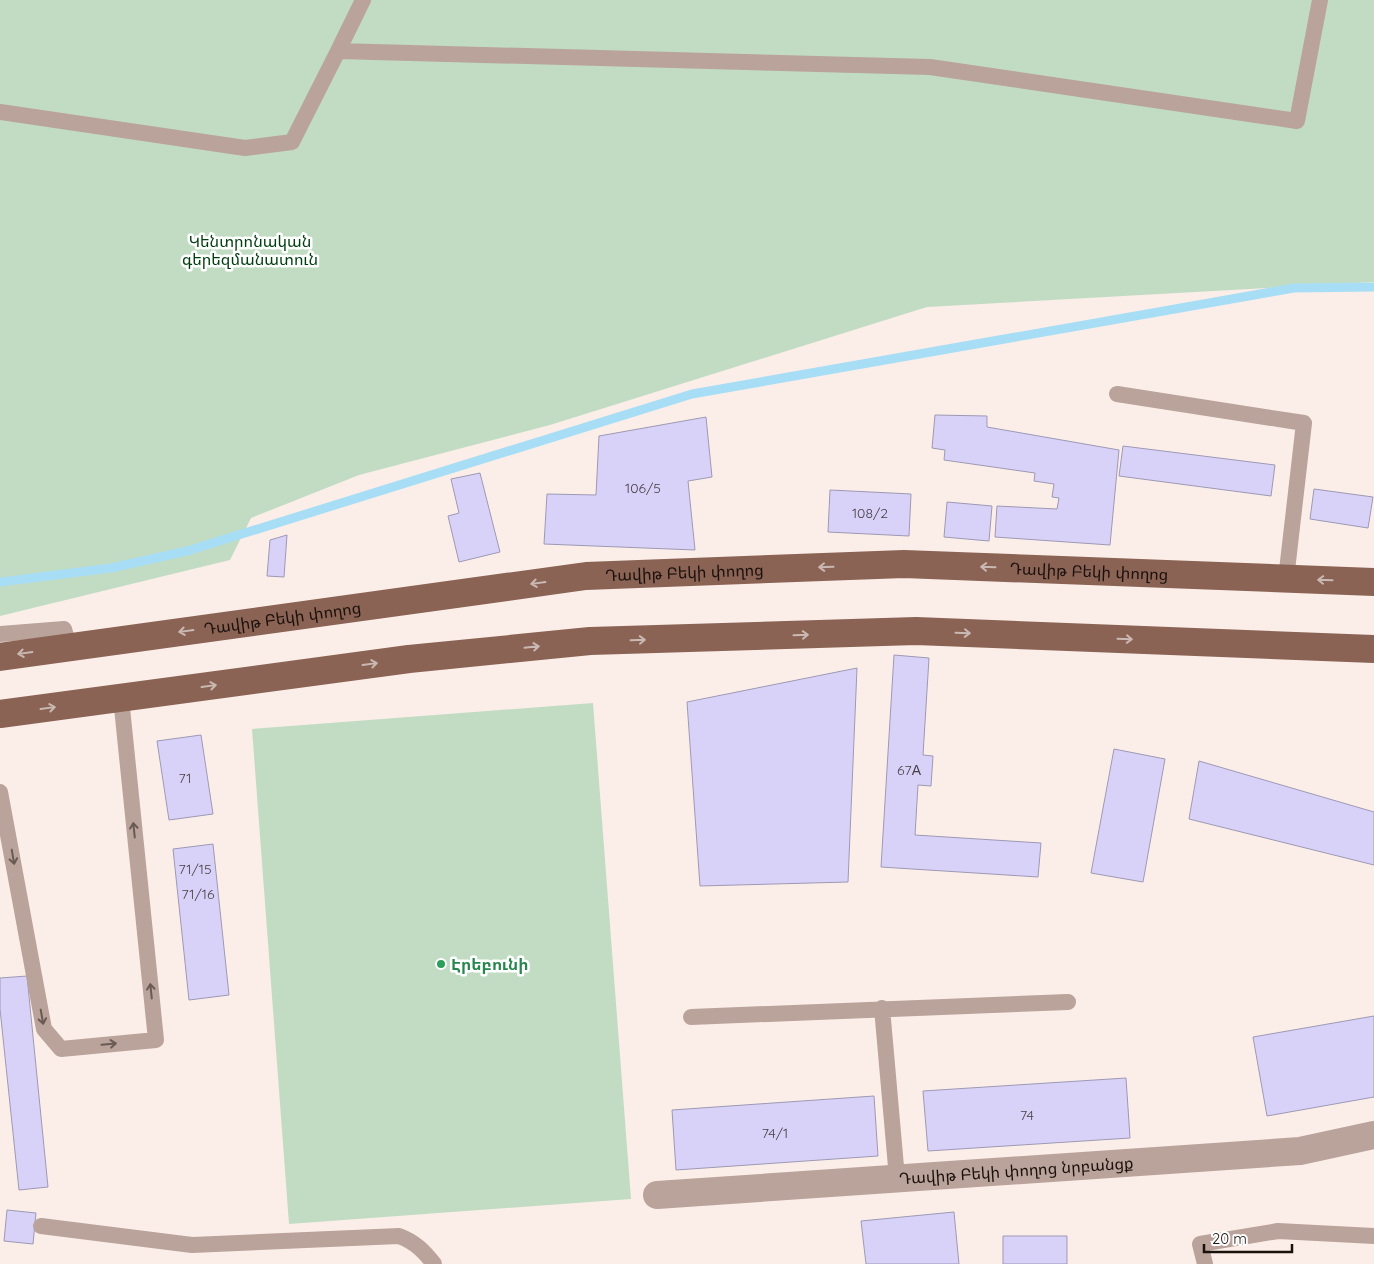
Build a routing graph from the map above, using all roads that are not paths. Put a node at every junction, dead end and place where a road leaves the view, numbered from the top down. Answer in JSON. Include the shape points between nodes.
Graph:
{"nodes":[{"id":1,"x":363,"y":0,"type":"edge"},
{"id":2,"x":1320,"y":0,"type":"edge"},
{"id":3,"x":338,"y":51,"type":"junction"},
{"id":4,"x":0,"y":112,"type":"edge"},
{"id":5,"x":1117,"y":394,"type":"dead end"},
{"id":6,"x":1286,"y":579,"type":"junction"},
{"id":7,"x":1374,"y":582,"type":"edge"},
{"id":8,"x":0,"y":634,"type":"edge"},
{"id":9,"x":69,"y":647,"type":"junction"},
{"id":10,"x":1374,"y":648,"type":"edge"},
{"id":11,"x":0,"y":657,"type":"edge"},
{"id":12,"x":121,"y":698,"type":"junction"},
{"id":13,"x":0,"y":714,"type":"edge"},
{"id":14,"x":0,"y":792,"type":"edge"},
{"id":15,"x":1068,"y":1002,"type":"dead end"},
{"id":16,"x":882,"y":1008,"type":"junction"},
{"id":17,"x":691,"y":1017,"type":"dead end"},
{"id":18,"x":1374,"y":1135,"type":"edge"},
{"id":19,"x":897,"y":1178,"type":"junction"},
{"id":20,"x":657,"y":1195,"type":"dead end"},
{"id":21,"x":41,"y":1226,"type":"dead end"},
{"id":22,"x":1374,"y":1236,"type":"edge"},
{"id":23,"x":434,"y":1264,"type":"edge"},
{"id":24,"x":1205,"y":1264,"type":"edge"}],
"edges":[{"from":1,"to":3,"type":"lane"},
{"from":2,"to":3,"type":"lane","via":[[1297,121],[930,67]]},
{"from":3,"to":4,"type":"lane","via":[[292,142],[245,148]]},
{"from":5,"to":6,"type":"lane","via":[[1304,423]]},
{"from":7,"to":6,"type":"main road","name":"Դավիթ Բեկի փողոց","one_way":true},
{"from":6,"to":9,"type":"main road","name":"Դավիթ Բեկի փողոց","one_way":true,"via":[[904,564],[586,576]]},
{"from":8,"to":9,"type":"lane","via":[[64,629]]},
{"from":9,"to":11,"type":"main road","name":"Դավիթ Բեկի փողոց","one_way":true},
{"from":12,"to":10,"type":"main road","one_way":true,"via":[[409,659],[590,641],[916,631]]},
{"from":13,"to":12,"type":"main road","one_way":true},
{"from":14,"to":12,"type":"lane","one_way":true,"via":[[44,1029],[61,1049],[156,1040]]},
{"from":15,"to":16,"type":"lane"},
{"from":16,"to":17,"type":"lane"},
{"from":16,"to":19,"type":"lane"},
{"from":18,"to":19,"type":"street","name":"Դավիթ Բեկի փողոց նրբանցք","via":[[1300,1152]]},
{"from":19,"to":20,"type":"street","name":"Դավիթ Բեկի փողոց նրբանցք"},
{"from":21,"to":23,"type":"lane","via":[[192,1245],[399,1236],[425,1252]]},
{"from":22,"to":24,"type":"lane","via":[[1278,1231],[1200,1244]]}]}
